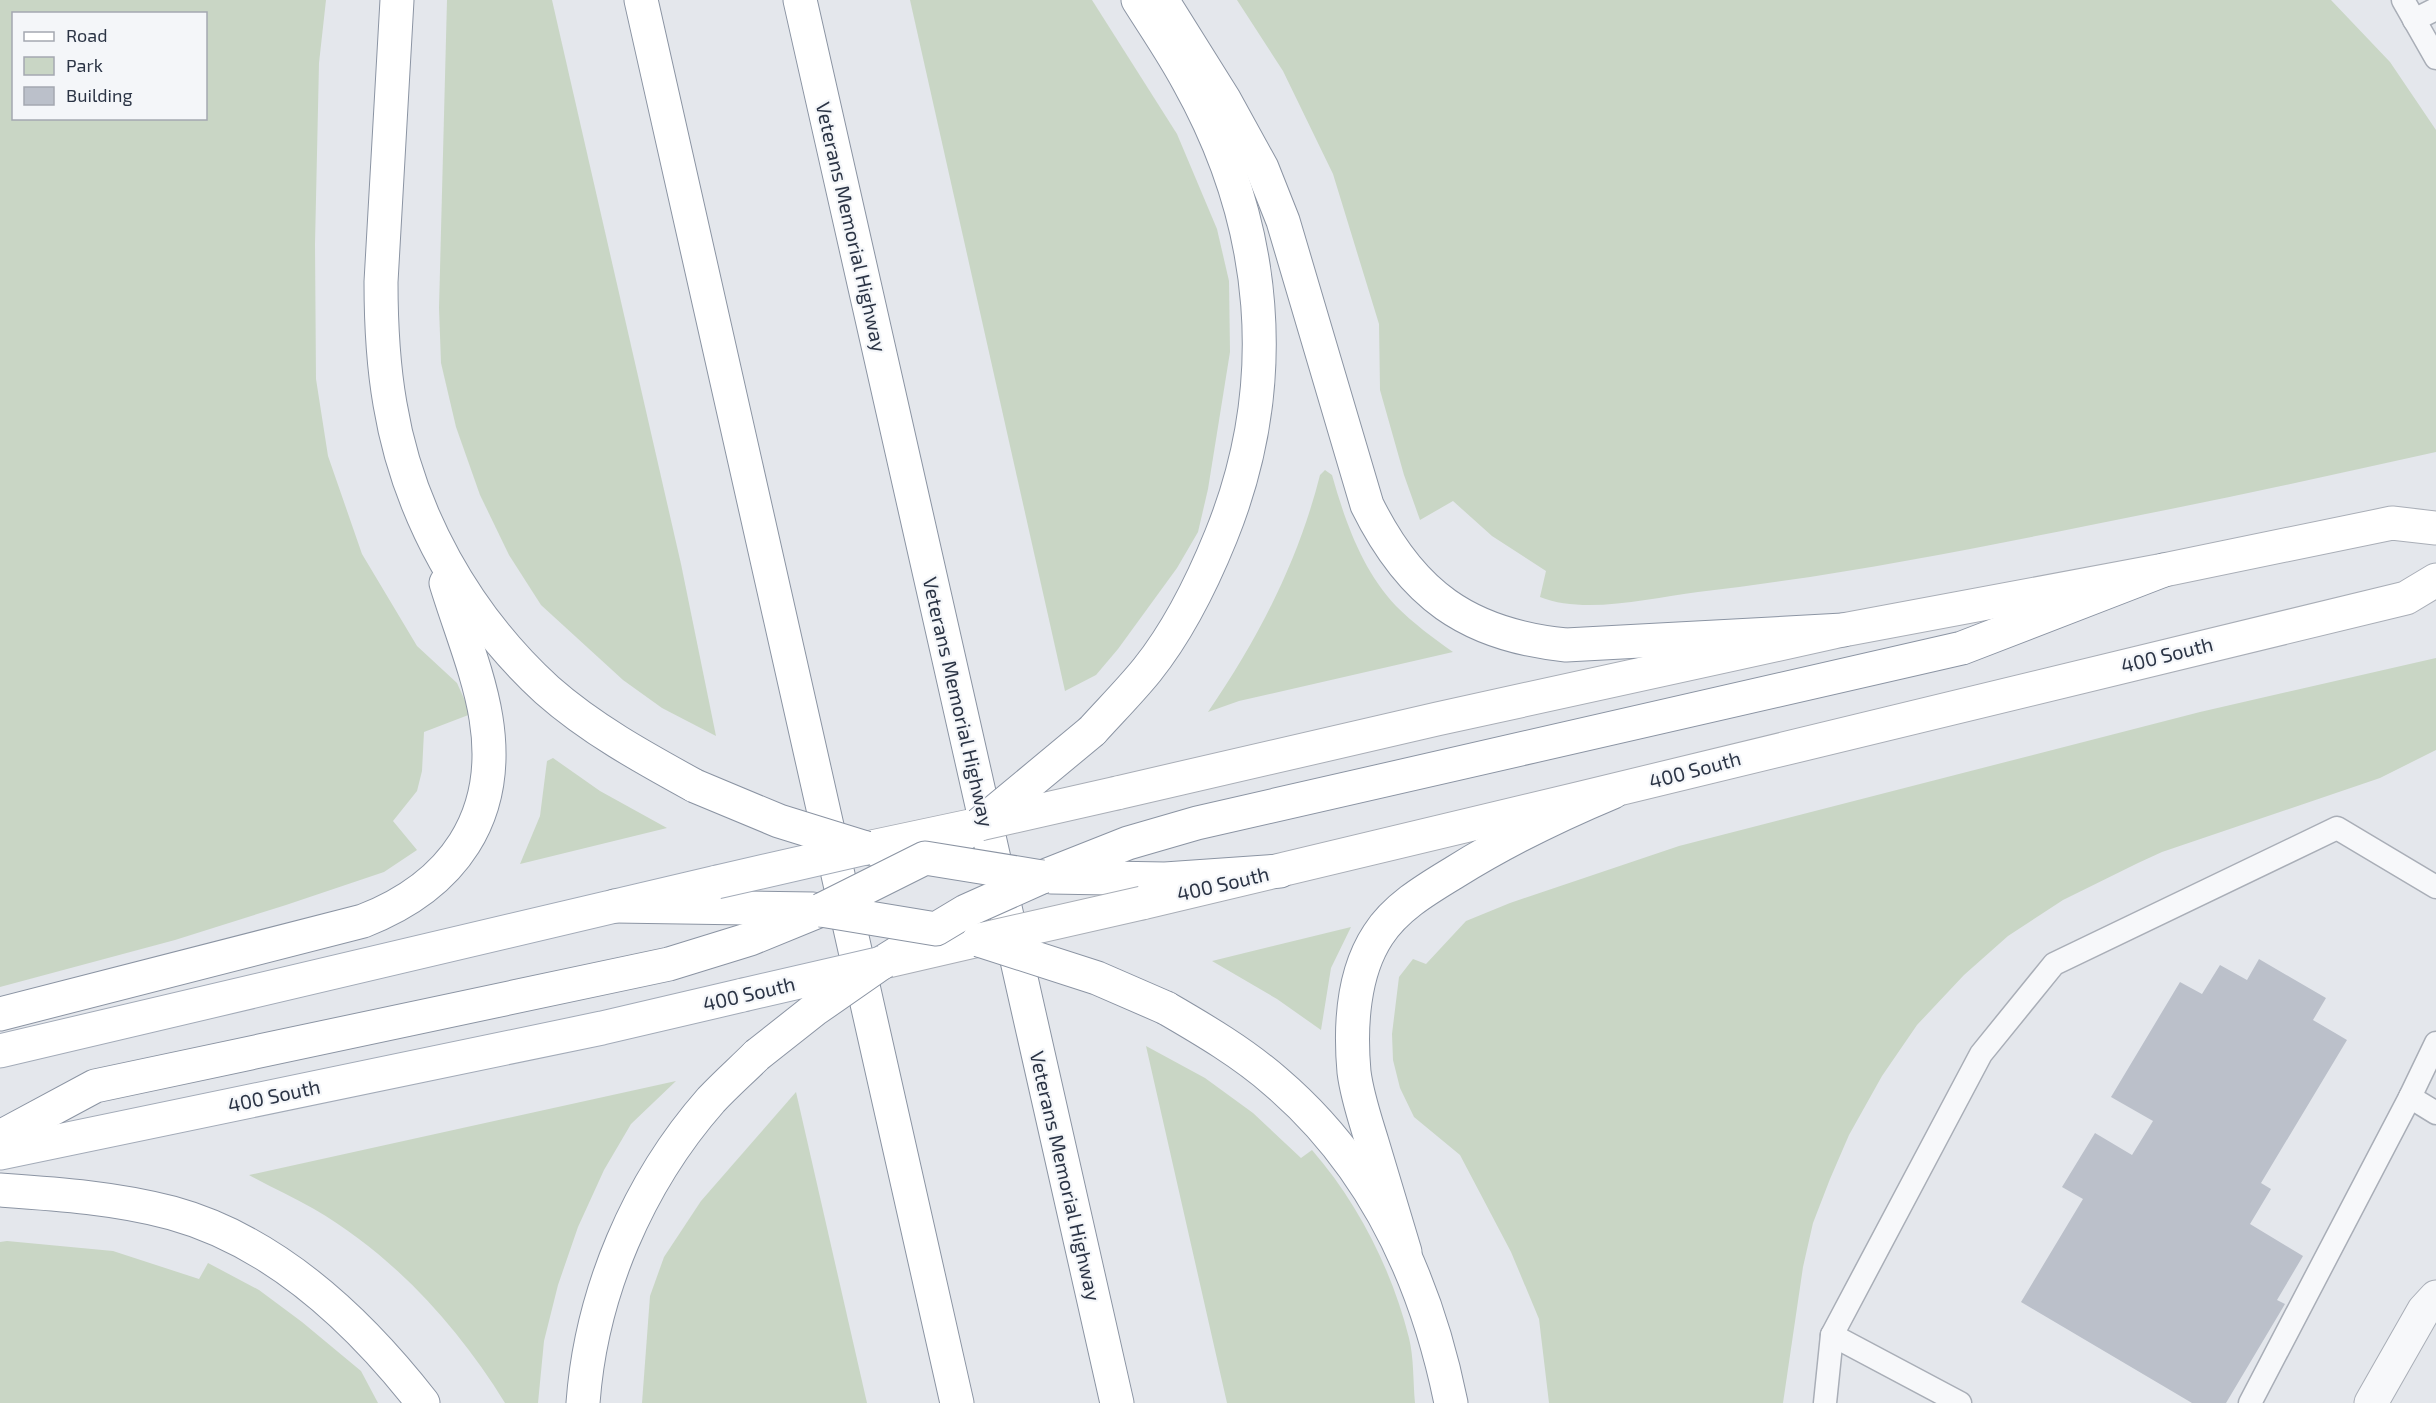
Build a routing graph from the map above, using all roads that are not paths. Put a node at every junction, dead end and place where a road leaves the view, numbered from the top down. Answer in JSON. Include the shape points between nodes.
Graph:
{"nodes":[{"id":1,"x":397,"y":0,"type":"edge"},
{"id":2,"x":641,"y":0,"type":"edge"},
{"id":3,"x":800,"y":0,"type":"edge"},
{"id":4,"x":1138,"y":0,"type":"edge"},
{"id":5,"x":1162,"y":0,"type":"edge"},
{"id":6,"x":2403,"y":0,"type":"edge"},
{"id":7,"x":2436,"y":9,"type":"edge"},
{"id":8,"x":2415,"y":20,"type":"junction"},
{"id":9,"x":2436,"y":58,"type":"edge"},
{"id":10,"x":426,"y":521,"type":"junction"},
{"id":11,"x":2436,"y":528,"type":"edge"},
{"id":12,"x":2164,"y":570,"type":"junction"},
{"id":13,"x":2436,"y":580,"type":"edge"},
{"id":14,"x":1843,"y":630,"type":"junction"},
{"id":15,"x":1613,"y":792,"type":"junction"},
{"id":16,"x":980,"y":824,"type":"junction"},
{"id":17,"x":866,"y":848,"type":"junction"},
{"id":18,"x":926,"y":858,"type":"junction"},
{"id":19,"x":1042,"y":877,"type":"junction"},
{"id":20,"x":2436,"y":887,"type":"edge"},
{"id":21,"x":1140,"y":892,"type":"junction"},
{"id":22,"x":720,"y":894,"type":"junction"},
{"id":23,"x":821,"y":910,"type":"junction"},
{"id":24,"x":936,"y":929,"type":"junction"},
{"id":25,"x":979,"y":940,"type":"junction"},
{"id":26,"x":884,"y":962,"type":"junction"},
{"id":27,"x":0,"y":1014,"type":"edge"},
{"id":28,"x":2436,"y":1043,"type":"edge"},
{"id":29,"x":0,"y":1051,"type":"edge"},
{"id":30,"x":2410,"y":1097,"type":"junction"},
{"id":31,"x":2436,"y":1113,"type":"edge"},
{"id":32,"x":0,"y":1137,"type":"edge"},
{"id":33,"x":0,"y":1153,"type":"edge"},
{"id":34,"x":0,"y":1190,"type":"edge"},
{"id":35,"x":1405,"y":1252,"type":"junction"},
{"id":36,"x":2436,"y":1297,"type":"edge"},
{"id":37,"x":1832,"y":1335,"type":"junction"},
{"id":38,"x":423,"y":1403,"type":"edge"},
{"id":39,"x":583,"y":1403,"type":"edge"},
{"id":40,"x":957,"y":1403,"type":"edge"},
{"id":41,"x":1117,"y":1403,"type":"edge"},
{"id":42,"x":1452,"y":1403,"type":"edge"},
{"id":43,"x":1825,"y":1403,"type":"edge"},
{"id":44,"x":1960,"y":1403,"type":"edge"},
{"id":45,"x":2250,"y":1403,"type":"edge"},
{"id":46,"x":2371,"y":1403,"type":"edge"}],
"edges":[{"from":1,"to":10,"type":"main road","via":[[381,324],[390,407],[411,484]]},
{"from":2,"to":40,"type":"main road"},
{"from":3,"to":41,"type":"main road","name":"Veterans Memorial Highway"},
{"from":4,"to":16,"type":"main road","bridge":true,"via":[[1189,82],[1230,175],[1245,226],[1260,317],[1256,409],[1242,478],[1214,553],[1174,632],[1092,731]]},
{"from":5,"to":14,"type":"main road","via":[[1262,168],[1283,221],[1367,505],[1382,536],[1426,590],[1453,611],[1508,635],[1566,645]]},
{"from":6,"to":8,"type":"lane"},
{"from":7,"to":8,"type":"lane"},
{"from":8,"to":9,"type":"lane"},
{"from":10,"to":17,"type":"main road","bridge":true,"via":[[486,624],[548,691],[588,722],[695,786],[779,821]]},
{"from":10,"to":27,"type":"main road","via":[[479,690],[489,747],[482,804],[457,857],[418,894],[363,921]]},
{"from":11,"to":12,"type":"main road","via":[[2392,523]]},
{"from":12,"to":14,"type":"main road"},
{"from":12,"to":19,"type":"main road","via":[[1962,648],[1197,823],[1128,843]]},
{"from":13,"to":15,"type":"main road","name":"400 South","via":[[2406,598],[1791,745]]},
{"from":14,"to":16,"type":"main road","bridge":true},
{"from":15,"to":21,"type":"main road","name":"400 South","via":[[1280,871]]},
{"from":15,"to":35,"type":"main road","via":[[1551,818],[1432,885],[1395,915],[1378,934],[1366,957],[1354,1012],[1354,1074]]},
{"from":16,"to":17,"type":"main road"},
{"from":16,"to":18,"type":"main road"},
{"from":17,"to":18,"type":"main road"},
{"from":17,"to":22,"type":"main road","bridge":true},
{"from":18,"to":19,"type":"main road","bridge":true},
{"from":18,"to":23,"type":"main road","bridge":true},
{"from":19,"to":21,"type":"main road"},
{"from":19,"to":24,"type":"main road","bridge":true},
{"from":20,"to":37,"type":"lane","via":[[2337,828],[2054,964],[1981,1054]]},
{"from":21,"to":25,"type":"main road","name":"400 South","bridge":true},
{"from":22,"to":23,"type":"main road"},
{"from":22,"to":29,"type":"main road","via":[[615,906]]},
{"from":23,"to":24,"type":"main road","bridge":true},
{"from":23,"to":32,"type":"main road","via":[[732,945],[669,964],[95,1086]]},
{"from":24,"to":25,"type":"main road"},
{"from":24,"to":26,"type":"main road"},
{"from":25,"to":26,"type":"main road","name":"400 South"},
{"from":25,"to":35,"type":"main road","bridge":true,"via":[[1133,992],[1205,1030],[1242,1056],[1306,1109],[1334,1140],[1361,1175]]},
{"from":26,"to":33,"type":"main road","name":"400 South","bridge":true,"via":[[602,1028]]},
{"from":26,"to":39,"type":"main road","bridge":true,"via":[[757,1054],[677,1143],[626,1233],[608,1282],[593,1332]]},
{"from":28,"to":30,"type":"lane"},
{"from":30,"to":31,"type":"lane"},
{"from":30,"to":45,"type":"lane"},
{"from":34,"to":38,"type":"main road","via":[[153,1209],[214,1227],[252,1246],[329,1303],[367,1338]]},
{"from":35,"to":42,"type":"main road","via":[[1433,1325]]},
{"from":36,"to":46,"type":"street","via":[[2424,1310]]},
{"from":37,"to":43,"type":"lane"},
{"from":37,"to":44,"type":"lane"}]}
